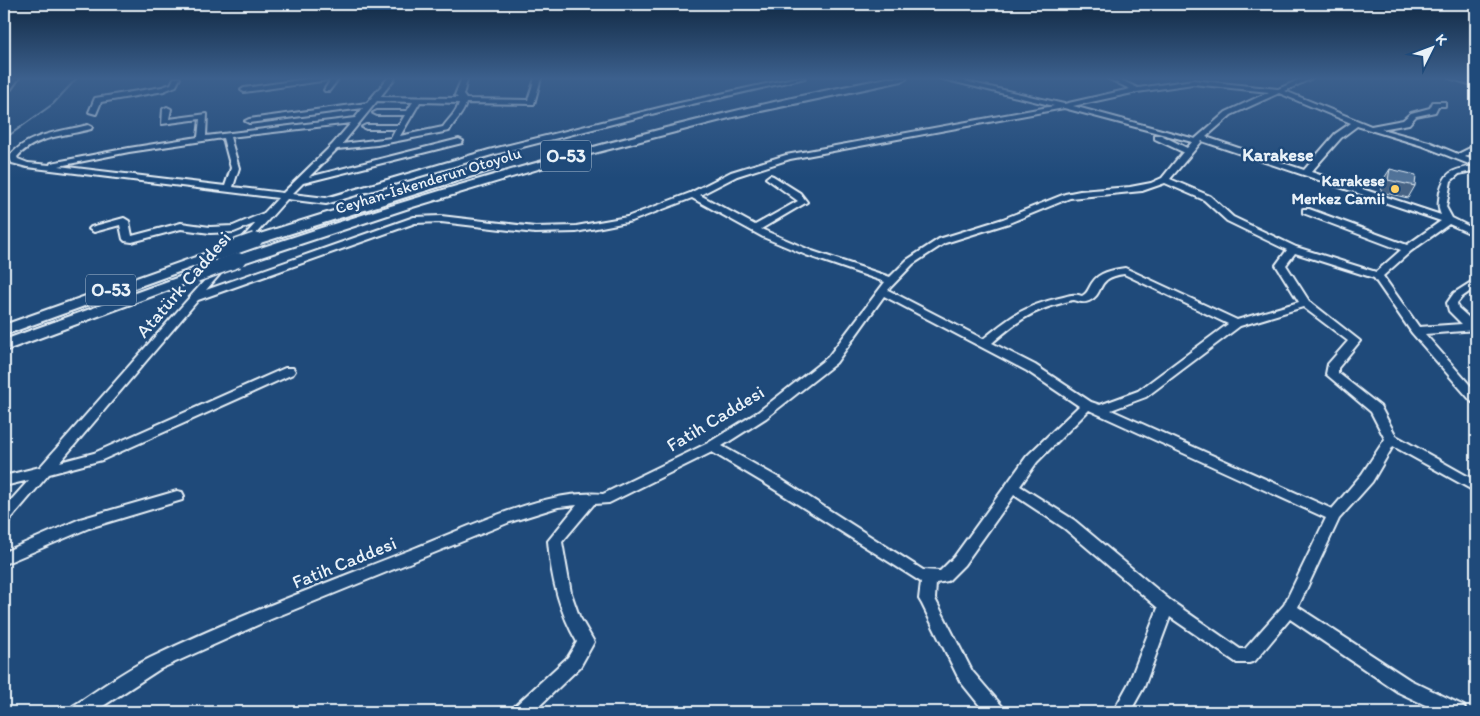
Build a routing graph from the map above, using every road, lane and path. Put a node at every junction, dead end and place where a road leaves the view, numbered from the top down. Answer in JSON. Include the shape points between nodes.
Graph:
{"nodes":[{"id":1,"x":167,"y":111,"type":"edge"},
{"id":2,"x":329,"y":111,"type":"edge"},
{"id":3,"x":370,"y":111,"type":"edge"},
{"id":4,"x":402,"y":111,"type":"edge"},
{"id":5,"x":460,"y":111,"type":"edge"},
{"id":6,"x":625,"y":111,"type":"edge"},
{"id":7,"x":654,"y":111,"type":"edge"},
{"id":8,"x":701,"y":111,"type":"edge"},
{"id":9,"x":741,"y":111,"type":"edge"},
{"id":10,"x":1035,"y":111,"type":"edge"},
{"id":11,"x":1084,"y":111,"type":"edge"},
{"id":12,"x":1234,"y":111,"type":"edge"},
{"id":13,"x":1328,"y":111,"type":"edge"},
{"id":14,"x":1425,"y":111,"type":"edge"},
{"id":15,"x":410,"y":113,"type":"joint"},
{"id":16,"x":249,"y":121,"type":"dead end"},
{"id":17,"x":1124,"y":122,"type":"junction"},
{"id":18,"x":362,"y":123,"type":"junction"},
{"id":19,"x":1356,"y":123,"type":"junction"},
{"id":20,"x":88,"y":127,"type":"dead end"},
{"id":21,"x":401,"y":127,"type":"junction"},
{"id":22,"x":1369,"y":128,"type":"junction"},
{"id":23,"x":226,"y":136,"type":"junction"},
{"id":24,"x":202,"y":138,"type":"junction"},
{"id":25,"x":394,"y":140,"type":"junction"},
{"id":26,"x":459,"y":141,"type":"dead end"},
{"id":27,"x":1195,"y":143,"type":"junction"},
{"id":28,"x":335,"y":147,"type":"junction"},
{"id":29,"x":1476,"y":147,"type":"edge"},
{"id":30,"x":492,"y":152,"type":"junction"},
{"id":31,"x":1461,"y":156,"type":"junction"},
{"id":32,"x":1476,"y":164,"type":"edge"},
{"id":33,"x":47,"y":166,"type":"junction"},
{"id":34,"x":1476,"y":168,"type":"edge"},
{"id":35,"x":1306,"y":173,"type":"junction"},
{"id":36,"x":770,"y":178,"type":"dead end"},
{"id":37,"x":1165,"y":180,"type":"junction"},
{"id":38,"x":303,"y":181,"type":"junction"},
{"id":39,"x":229,"y":188,"type":"junction"},
{"id":40,"x":693,"y":195,"type":"junction"},
{"id":41,"x":284,"y":197,"type":"junction"},
{"id":42,"x":1306,"y":211,"type":"dead end"},
{"id":43,"x":269,"y":214,"type":"junction"},
{"id":44,"x":1448,"y":220,"type":"junction"},
{"id":45,"x":94,"y":229,"type":"dead end"},
{"id":46,"x":754,"y":229,"type":"junction"},
{"id":47,"x":1476,"y":232,"type":"edge"},
{"id":48,"x":1293,"y":249,"type":"junction"},
{"id":49,"x":1408,"y":249,"type":"junction"},
{"id":50,"x":238,"y":260,"type":"joint"},
{"id":51,"x":196,"y":275,"type":"joint"},
{"id":52,"x":1378,"y":276,"type":"junction"},
{"id":53,"x":892,"y":281,"type":"junction"},
{"id":54,"x":1476,"y":282,"type":"edge"},
{"id":55,"x":882,"y":291,"type":"junction"},
{"id":56,"x":192,"y":299,"type":"junction"},
{"id":57,"x":1305,"y":303,"type":"junction"},
{"id":58,"x":1236,"y":324,"type":"junction"},
{"id":59,"x":1474,"y":327,"type":"edge"},
{"id":60,"x":4,"y":330,"type":"edge"},
{"id":61,"x":1416,"y":331,"type":"junction"},
{"id":62,"x":984,"y":344,"type":"junction"},
{"id":63,"x":4,"y":346,"type":"edge"},
{"id":64,"x":289,"y":371,"type":"dead end"},
{"id":65,"x":1476,"y":399,"type":"edge"},
{"id":66,"x":1088,"y":405,"type":"junction"},
{"id":67,"x":1100,"y":410,"type":"junction"},
{"id":68,"x":1391,"y":439,"type":"junction"},
{"id":69,"x":712,"y":446,"type":"junction"},
{"id":70,"x":44,"y":471,"type":"junction"},
{"id":71,"x":4,"y":481,"type":"edge"},
{"id":72,"x":1476,"y":487,"type":"edge"},
{"id":73,"x":1013,"y":488,"type":"junction"},
{"id":74,"x":176,"y":496,"type":"dead end"},
{"id":75,"x":591,"y":498,"type":"junction"},
{"id":76,"x":1334,"y":516,"type":"junction"},
{"id":77,"x":4,"y":517,"type":"edge"},
{"id":78,"x":4,"y":558,"type":"edge"},
{"id":79,"x":929,"y":576,"type":"junction"},
{"id":80,"x":1166,"y":606,"type":"junction"},
{"id":81,"x":1289,"y":610,"type":"junction"},
{"id":82,"x":79,"y":712,"type":"edge"},
{"id":83,"x":521,"y":712,"type":"edge"},
{"id":84,"x":996,"y":712,"type":"edge"},
{"id":85,"x":1121,"y":712,"type":"edge"},
{"id":86,"x":1458,"y":712,"type":"edge"}],
"edges":[{"from":1,"to":24,"type":"street","via":[[166,122],[204,116]]},
{"from":2,"to":16,"type":"street"},
{"from":3,"to":18,"type":"street","name":"Atatürk Caddesi"},
{"from":4,"to":15,"type":"street"},
{"from":5,"to":25,"type":"street","via":[[446,129]]},
{"from":6,"to":30,"type":"street","via":[[514,142]]},
{"from":7,"to":30,"type":"street"},
{"from":8,"to":60,"type":"highway","name":"Ceyhan-İskenderun Otoyolu","number":"O-53","bridge":true,"via":[[576,142],[404,192],[255,240]]},
{"from":9,"to":50,"type":"highway","name":"Ceyhan-İskenderun Otoyolu","number":"O-53","via":[[586,151],[423,199]]},
{"from":10,"to":40,"type":"street","via":[[789,157],[734,174]]},
{"from":11,"to":17,"type":"street"},
{"from":12,"to":27,"type":"street"},
{"from":13,"to":19,"type":"street"},
{"from":14,"to":22,"type":"street","via":[[1412,114],[1406,122]]},
{"from":15,"to":21,"type":"street"},
{"from":17,"to":27,"type":"street"},
{"from":17,"to":27,"type":"street"},
{"from":18,"to":21,"type":"street"},
{"from":18,"to":23,"type":"street"},
{"from":18,"to":28,"type":"street","name":"Atatürk Caddesi"},
{"from":19,"to":22,"type":"street"},
{"from":19,"to":35,"type":"street","via":[[1338,136]]},
{"from":20,"to":33,"type":"street","via":[[29,142],[20,146],[14,157],[15,161],[27,165]]},
{"from":21,"to":25,"type":"street"},
{"from":22,"to":31,"type":"street"},
{"from":23,"to":24,"type":"street"},
{"from":23,"to":39,"type":"street","via":[[235,168]]},
{"from":24,"to":33,"type":"street"},
{"from":25,"to":28,"type":"street"},
{"from":26,"to":38,"type":"street"},
{"from":27,"to":35,"type":"street"},
{"from":27,"to":37,"type":"street"},
{"from":28,"to":38,"type":"street","name":"Atatürk Caddesi"},
{"from":29,"to":31,"type":"street"},
{"from":30,"to":41,"type":"street","via":[[332,199]]},
{"from":31,"to":32,"type":"street"},
{"from":33,"to":39,"type":"street"},
{"from":34,"to":44,"type":"street","via":[[1456,172],[1447,180],[1442,208]]},
{"from":35,"to":44,"type":"street"},
{"from":36,"to":46,"type":"street","via":[[803,202]]},
{"from":37,"to":48,"type":"street","via":[[1208,198],[1230,219]]},
{"from":37,"to":53,"type":"street","name":"Fatih Caddesi","via":[[1150,186],[1080,192],[1015,218],[942,241],[910,262]]},
{"from":38,"to":41,"type":"street","name":"Atatürk Caddesi"},
{"from":39,"to":41,"type":"street"},
{"from":40,"to":46,"type":"street"},
{"from":40,"to":56,"type":"street","via":[[629,219],[576,229],[535,230],[414,220]]},
{"from":41,"to":43,"type":"street","name":"Atatürk Caddesi"},
{"from":42,"to":49,"type":"street"},
{"from":43,"to":45,"type":"street","via":[[234,229],[181,226],[132,240],[128,239],[124,220]]},
{"from":43,"to":56,"type":"street","name":"Atatürk Caddesi"},
{"from":44,"to":47,"type":"street"},
{"from":44,"to":49,"type":"street"},
{"from":46,"to":53,"type":"street","via":[[809,253]]},
{"from":48,"to":52,"type":"street"},
{"from":48,"to":57,"type":"street","via":[[1281,264]]},
{"from":49,"to":52,"type":"street"},
{"from":50,"to":51,"type":"highway","name":"Ceyhan-İskenderun Otoyolu","number":"O-53","bridge":true},
{"from":51,"to":63,"type":"highway","name":"Ceyhan-İskenderun Otoyolu","number":"O-53"},
{"from":52,"to":61,"type":"street"},
{"from":53,"to":55,"type":"street","name":"Fatih Caddesi"},
{"from":54,"to":59,"type":"street","via":[[1452,303],[1453,308]]},
{"from":55,"to":62,"type":"street"},
{"from":55,"to":69,"type":"street","name":"Fatih Caddesi","via":[[832,360],[762,415]]},
{"from":56,"to":70,"type":"street","name":"Atatürk Caddesi"},
{"from":57,"to":58,"type":"street"},
{"from":57,"to":68,"type":"street","via":[[1355,341],[1332,367],[1332,374],[1376,409]]},
{"from":58,"to":62,"type":"street","via":[[1125,271],[1109,273],[1095,284],[1092,295],[1083,300],[1075,297],[1038,306],[1018,316]]},
{"from":58,"to":67,"type":"street","via":[[1142,394]]},
{"from":59,"to":61,"type":"street"},
{"from":61,"to":65,"type":"street"},
{"from":62,"to":66,"type":"street","via":[[1030,368]]},
{"from":64,"to":70,"type":"street","via":[[97,457]]},
{"from":66,"to":67,"type":"street"},
{"from":66,"to":73,"type":"street","via":[[1032,458]]},
{"from":67,"to":76,"type":"street"},
{"from":68,"to":72,"type":"street"},
{"from":68,"to":76,"type":"street","via":[[1367,478]]},
{"from":69,"to":75,"type":"street","name":"Fatih Caddesi","via":[[604,499]]},
{"from":69,"to":79,"type":"street","via":[[921,576]]},
{"from":70,"to":71,"type":"street"},
{"from":70,"to":77,"type":"street","name":"Atatürk Caddesi"},
{"from":73,"to":79,"type":"street","via":[[959,561],[943,577]]},
{"from":73,"to":80,"type":"street","via":[[1068,524]]},
{"from":74,"to":78,"type":"street","via":[[85,523]]},
{"from":75,"to":82,"type":"street","name":"Fatih Caddesi","via":[[558,502],[506,518],[266,614],[154,664]]},
{"from":75,"to":83,"type":"street","via":[[555,541],[558,575],[575,625],[586,642],[574,662]]},
{"from":76,"to":81,"type":"street"},
{"from":79,"to":84,"type":"street","via":[[927,599],[966,676]]},
{"from":80,"to":81,"type":"street","via":[[1237,656],[1248,656]]},
{"from":80,"to":85,"type":"street","via":[[1136,687]]},
{"from":81,"to":86,"type":"street","via":[[1404,686]]}]}
